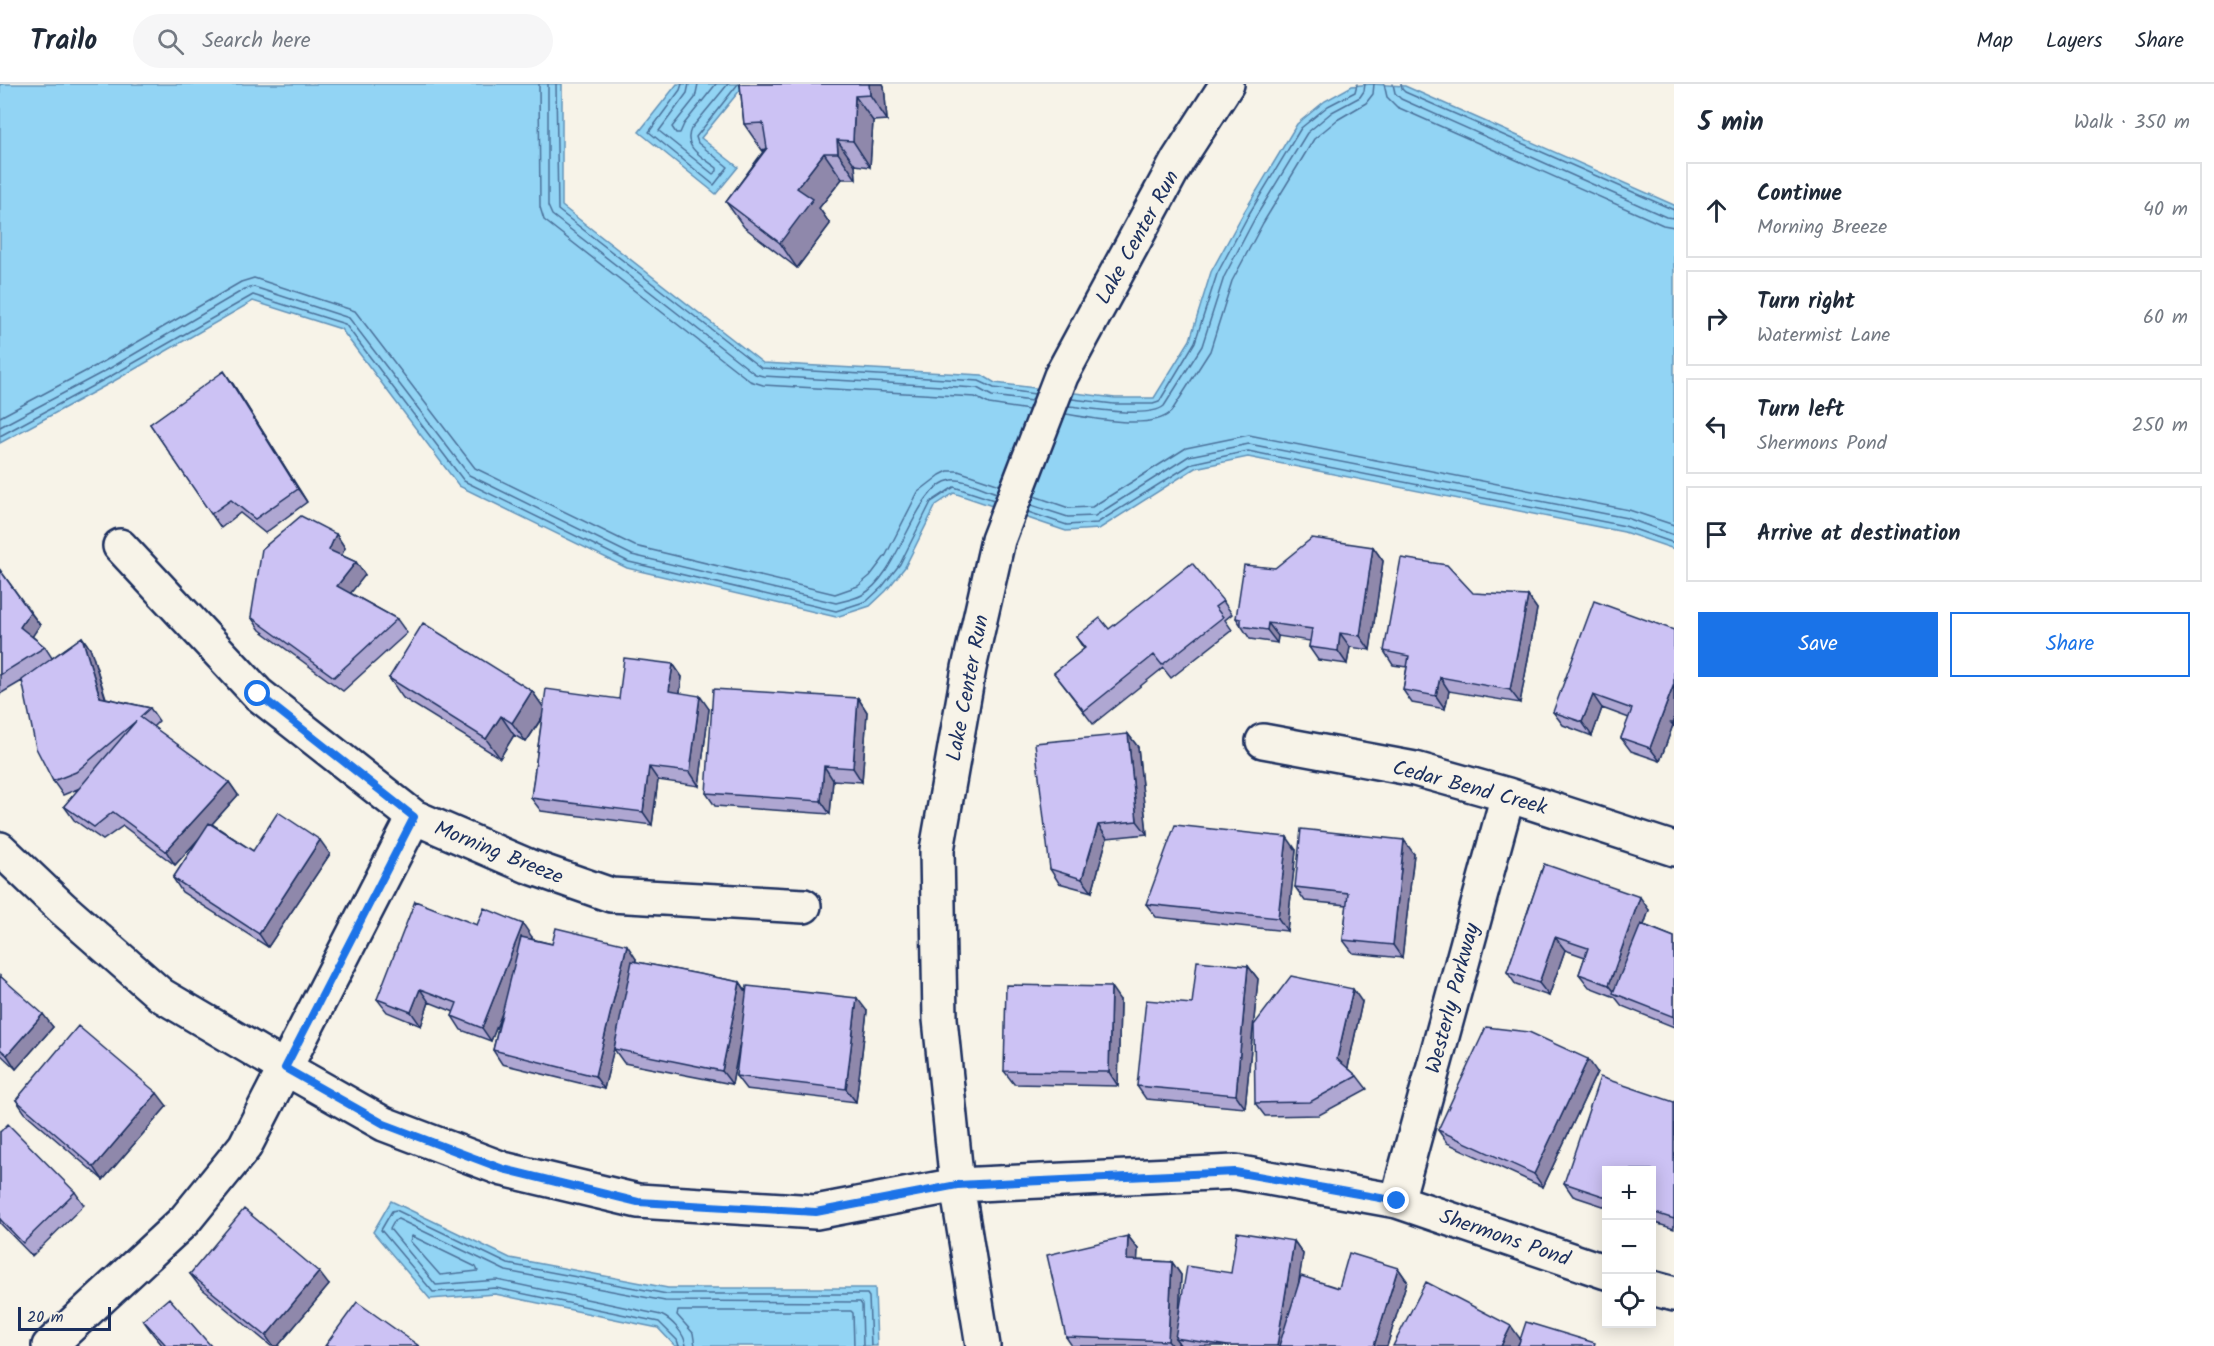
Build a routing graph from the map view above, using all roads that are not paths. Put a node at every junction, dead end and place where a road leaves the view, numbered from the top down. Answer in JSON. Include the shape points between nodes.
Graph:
{"nodes":[{"id":1,"x":1227,"y":84,"type":"edge"},
{"id":2,"x":120,"y":546,"type":"dead end"},
{"id":3,"x":1263,"y":741,"type":"dead end"},
{"id":4,"x":1508,"y":795,"type":"junction"},
{"id":5,"x":414,"y":817,"type":"junction"},
{"id":6,"x":0,"y":849,"type":"edge"},
{"id":7,"x":1674,"y":849,"type":"edge"},
{"id":8,"x":804,"y":906,"type":"dead end"},
{"id":9,"x":285,"y":1068,"type":"junction"},
{"id":10,"x":957,"y":1185,"type":"junction"},
{"id":11,"x":1397,"y":1201,"type":"junction"},
{"id":12,"x":1602,"y":1271,"type":"edge"},
{"id":13,"x":1656,"y":1289,"type":"edge"},
{"id":14,"x":1674,"y":1294,"type":"edge"},
{"id":15,"x":49,"y":1346,"type":"edge"},
{"id":16,"x":983,"y":1346,"type":"edge"}],
"edges":[{"from":1,"to":10,"type":"street","name":"Lake Center Run","via":[[1178,160],[1061,376],[998,540],[969,668],[937,850],[940,1019]]},
{"from":2,"to":5,"type":"street","name":"Morning Breeze","via":[[258,694]]},
{"from":3,"to":4,"type":"street","name":"Cedar Bend Creek","via":[[1415,769]]},
{"from":4,"to":7,"type":"street","name":"Cedar Bend Creek"},
{"from":4,"to":11,"type":"street","name":"Westerly Parkway"},
{"from":5,"to":8,"type":"street","name":"Morning Breeze","via":[[528,866],[611,895]]},
{"from":5,"to":9,"type":"street"},
{"from":6,"to":9,"type":"street","name":"Shermons Pond","via":[[161,995]]},
{"from":9,"to":10,"type":"street","name":"Shermons Pond","via":[[384,1124],[503,1169],[638,1202],[816,1212]]},
{"from":9,"to":15,"type":"street","via":[[245,1146],[185,1220]]},
{"from":10,"to":11,"type":"street","name":"Shermons Pond","via":[[1235,1172]]},
{"from":10,"to":16,"type":"street","name":"Lake Center Run"},
{"from":11,"to":12,"type":"street","name":"Shermons Pond"},
{"from":13,"to":14,"type":"street"}]}
